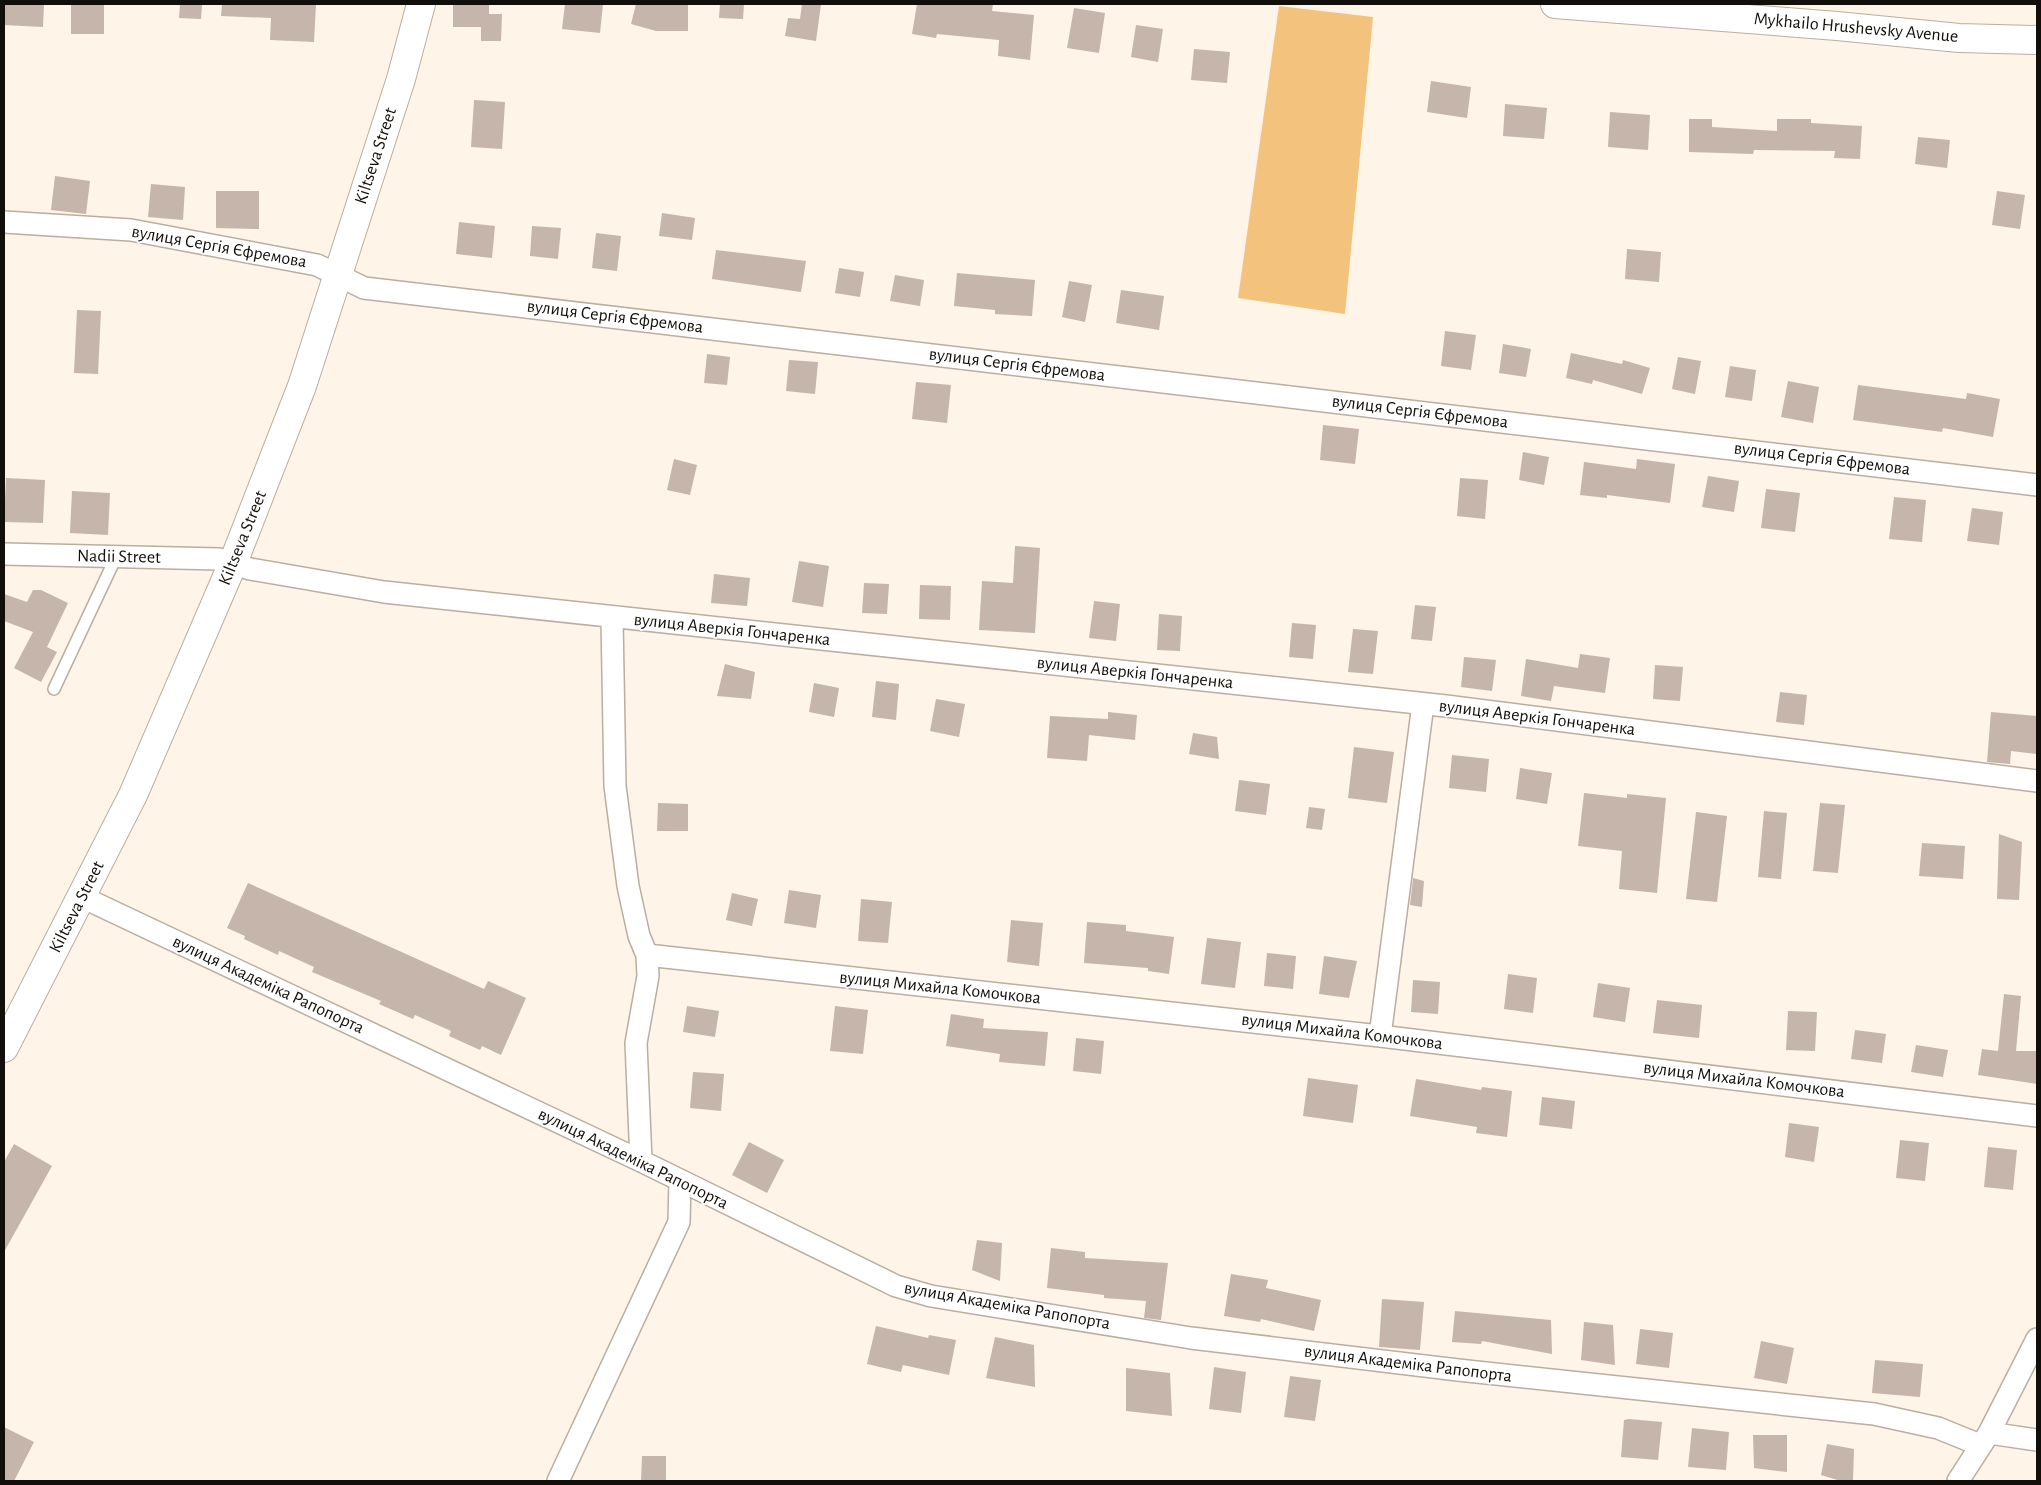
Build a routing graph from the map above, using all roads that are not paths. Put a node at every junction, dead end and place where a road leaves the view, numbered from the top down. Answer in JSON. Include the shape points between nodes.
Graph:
{"nodes":[{"id":1,"x":421,"y":4,"type":"edge"},
{"id":2,"x":1555,"y":4,"type":"edge"},
{"id":3,"x":1737,"y":11,"type":"edge"},
{"id":4,"x":2037,"y":40,"type":"edge"},
{"id":5,"x":4,"y":222,"type":"edge"},
{"id":6,"x":339,"y":274,"type":"junction"},
{"id":7,"x":2037,"y":485,"type":"edge"},
{"id":8,"x":4,"y":554,"type":"edge"},
{"id":9,"x":116,"y":557,"type":"junction"},
{"id":10,"x":233,"y":563,"type":"junction"},
{"id":11,"x":612,"y":618,"type":"junction"},
{"id":12,"x":54,"y":689,"type":"dead end"},
{"id":13,"x":1423,"y":704,"type":"junction"},
{"id":14,"x":2037,"y":781,"type":"edge"},
{"id":15,"x":82,"y":897,"type":"junction"},
{"id":16,"x":646,"y":955,"type":"junction"},
{"id":17,"x":1380,"y":1036,"type":"junction"},
{"id":18,"x":4,"y":1048,"type":"edge"},
{"id":19,"x":2037,"y":1116,"type":"edge"},
{"id":20,"x":642,"y":1161,"type":"junction"},
{"id":21,"x":680,"y":1180,"type":"junction"},
{"id":22,"x":2037,"y":1339,"type":"edge"},
{"id":23,"x":1985,"y":1439,"type":"junction"},
{"id":24,"x":2037,"y":1440,"type":"edge"},
{"id":25,"x":558,"y":1481,"type":"edge"},
{"id":26,"x":1958,"y":1481,"type":"edge"}],
"edges":[{"from":1,"to":6,"type":"main road","name":"Kiltseva Street","via":[[401,79]]},
{"from":2,"to":3,"type":"main road","name":"Mykhailo Hrushevsky Avenue"},
{"from":3,"to":4,"type":"main road","name":"Mykhailo Hrushevsky Avenue","via":[[1959,38]]},
{"from":5,"to":6,"type":"street","name":"вулиця Сергія Єфремова","via":[[131,230],[318,265]]},
{"from":6,"to":7,"type":"street","name":"вулиця Сергія Єфремова","via":[[364,288]]},
{"from":6,"to":10,"type":"main road","name":"Kiltseva Street","via":[[302,386]]},
{"from":8,"to":9,"type":"street","name":"Nadii Street"},
{"from":9,"to":10,"type":"street","name":"Nadii Street","via":[[219,559]]},
{"from":9,"to":12,"type":"lane"},
{"from":10,"to":11,"type":"street","name":"вулиця Аверкія Гончаренка","via":[[250,569],[384,592]]},
{"from":10,"to":15,"type":"main road","name":"Kiltseva Street","via":[[165,725]]},
{"from":11,"to":13,"type":"street","name":"вулиця Аверкія Гончаренка"},
{"from":11,"to":16,"type":"street","via":[[614,786],[628,886]]},
{"from":13,"to":14,"type":"street","name":"вулиця Аверкія Гончаренка"},
{"from":13,"to":17,"type":"street"},
{"from":15,"to":18,"type":"main road","name":"Kiltseva Street"},
{"from":15,"to":20,"type":"street","name":"вулиця Академіка Рапопорта"},
{"from":16,"to":17,"type":"street","name":"вулиця Михайла Комочкова"},
{"from":16,"to":20,"type":"street","via":[[648,976],[636,1043]]},
{"from":17,"to":19,"type":"street","name":"вулиця Михайла Комочкова"},
{"from":20,"to":21,"type":"street","name":"вулиця Академіка Рапопорта"},
{"from":21,"to":23,"type":"street","name":"вулиця Академіка Рапопорта","via":[[896,1286],[931,1296],[1191,1338],[1874,1414]]},
{"from":21,"to":25,"type":"street","via":[[679,1222]]},
{"from":22,"to":23,"type":"street"},
{"from":23,"to":24,"type":"street","name":"вулиця Академіка Рапопорта"},
{"from":23,"to":26,"type":"street"}]}
